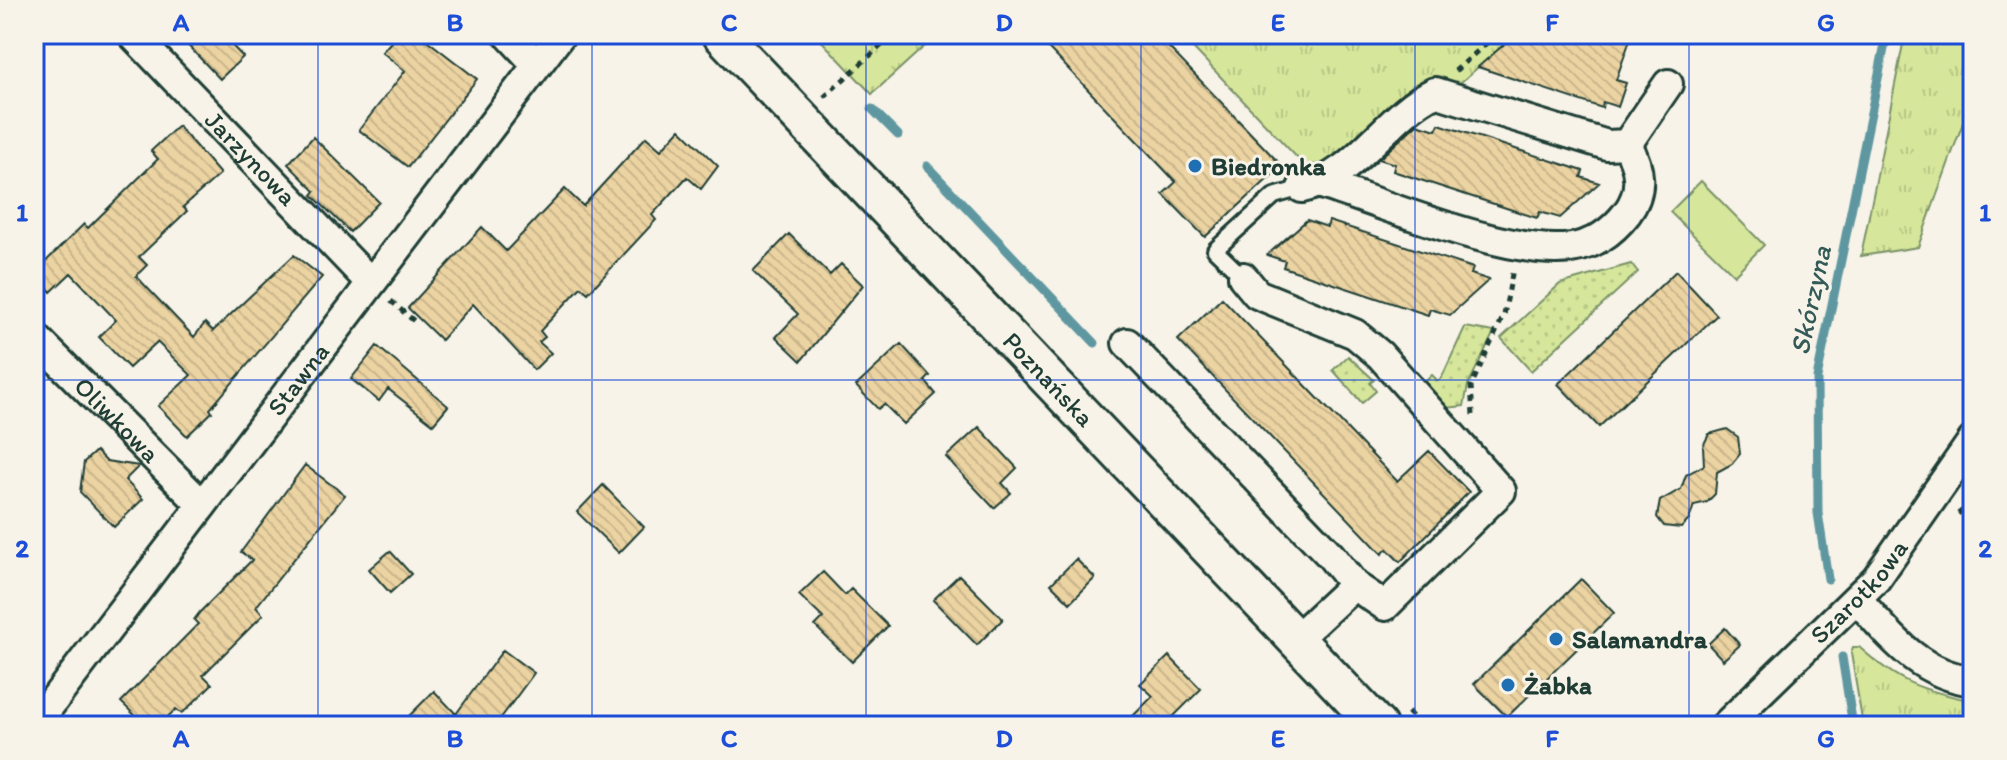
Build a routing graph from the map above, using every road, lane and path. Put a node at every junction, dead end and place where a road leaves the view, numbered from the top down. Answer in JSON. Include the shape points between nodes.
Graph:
{"nodes":[{"id":1,"x":132,"y":34,"type":"edge"},
{"id":2,"x":508,"y":34,"type":"edge"},
{"id":3,"x":561,"y":34,"type":"edge"},
{"id":4,"x":721,"y":34,"type":"edge"},
{"id":5,"x":894,"y":34,"type":"edge"},
{"id":6,"x":1497,"y":34,"type":"edge"},
{"id":7,"x":537,"y":65,"type":"junction"},
{"id":8,"x":1443,"y":81,"type":"dead end"},
{"id":9,"x":1668,"y":84,"type":"dead end"},
{"id":10,"x":824,"y":97,"type":"dead end"},
{"id":11,"x":1627,"y":144,"type":"junction"},
{"id":12,"x":1312,"y":186,"type":"junction"},
{"id":13,"x":1520,"y":244,"type":"junction"},
{"id":14,"x":1243,"y":277,"type":"joint"},
{"id":15,"x":376,"y":288,"type":"junction"},
{"id":16,"x":414,"y":321,"type":"dead end"},
{"id":17,"x":34,"y":336,"type":"edge"},
{"id":18,"x":1127,"y":343,"type":"dead end"},
{"id":19,"x":1474,"y":419,"type":"dead end"},
{"id":20,"x":1973,"y":440,"type":"edge"},
{"id":21,"x":202,"y":505,"type":"junction"},
{"id":22,"x":1354,"y":585,"type":"junction"},
{"id":23,"x":1858,"y":600,"type":"junction"},
{"id":24,"x":1295,"y":640,"type":"junction"},
{"id":25,"x":1973,"y":681,"type":"edge"},
{"id":26,"x":34,"y":726,"type":"edge"},
{"id":27,"x":1378,"y":726,"type":"edge"},
{"id":28,"x":1725,"y":726,"type":"edge"}],
"edges":[{"from":1,"to":15,"type":"street","name":"Jarzynowa"},
{"from":2,"to":7,"type":"street"},
{"from":3,"to":7,"type":"street","name":"Stawna"},
{"from":4,"to":24,"type":"street","name":"Poznańska"},
{"from":5,"to":10,"type":"path"},
{"from":6,"to":8,"type":"path"},
{"from":7,"to":15,"type":"street","name":"Stawna"},
{"from":9,"to":11,"type":"street"},
{"from":11,"to":12,"type":"street","via":[[1607,145],[1435,92]]},
{"from":11,"to":13,"type":"street","via":[[1640,176],[1629,211],[1613,229],[1575,248]]},
{"from":12,"to":13,"type":"street"},
{"from":12,"to":14,"type":"lane","via":[[1274,196],[1215,250]]},
{"from":13,"to":19,"type":"path","via":[[1504,315],[1471,386]]},
{"from":14,"to":22,"type":"street","via":[[1257,294],[1355,334],[1380,355],[1501,491],[1385,606]]},
{"from":15,"to":16,"type":"path"},
{"from":15,"to":21,"type":"street","name":"Stawna"},
{"from":17,"to":21,"type":"street","name":"Oliwkowa"},
{"from":18,"to":22,"type":"street"},
{"from":20,"to":23,"type":"street","name":"Szarotkowa"},
{"from":21,"to":26,"type":"street","name":"Stawna"},
{"from":22,"to":24,"type":"street"},
{"from":23,"to":25,"type":"street","via":[[1919,663]]},
{"from":23,"to":28,"type":"street","name":"Szarotkowa"},
{"from":24,"to":27,"type":"street","name":"Poznańska"}]}
